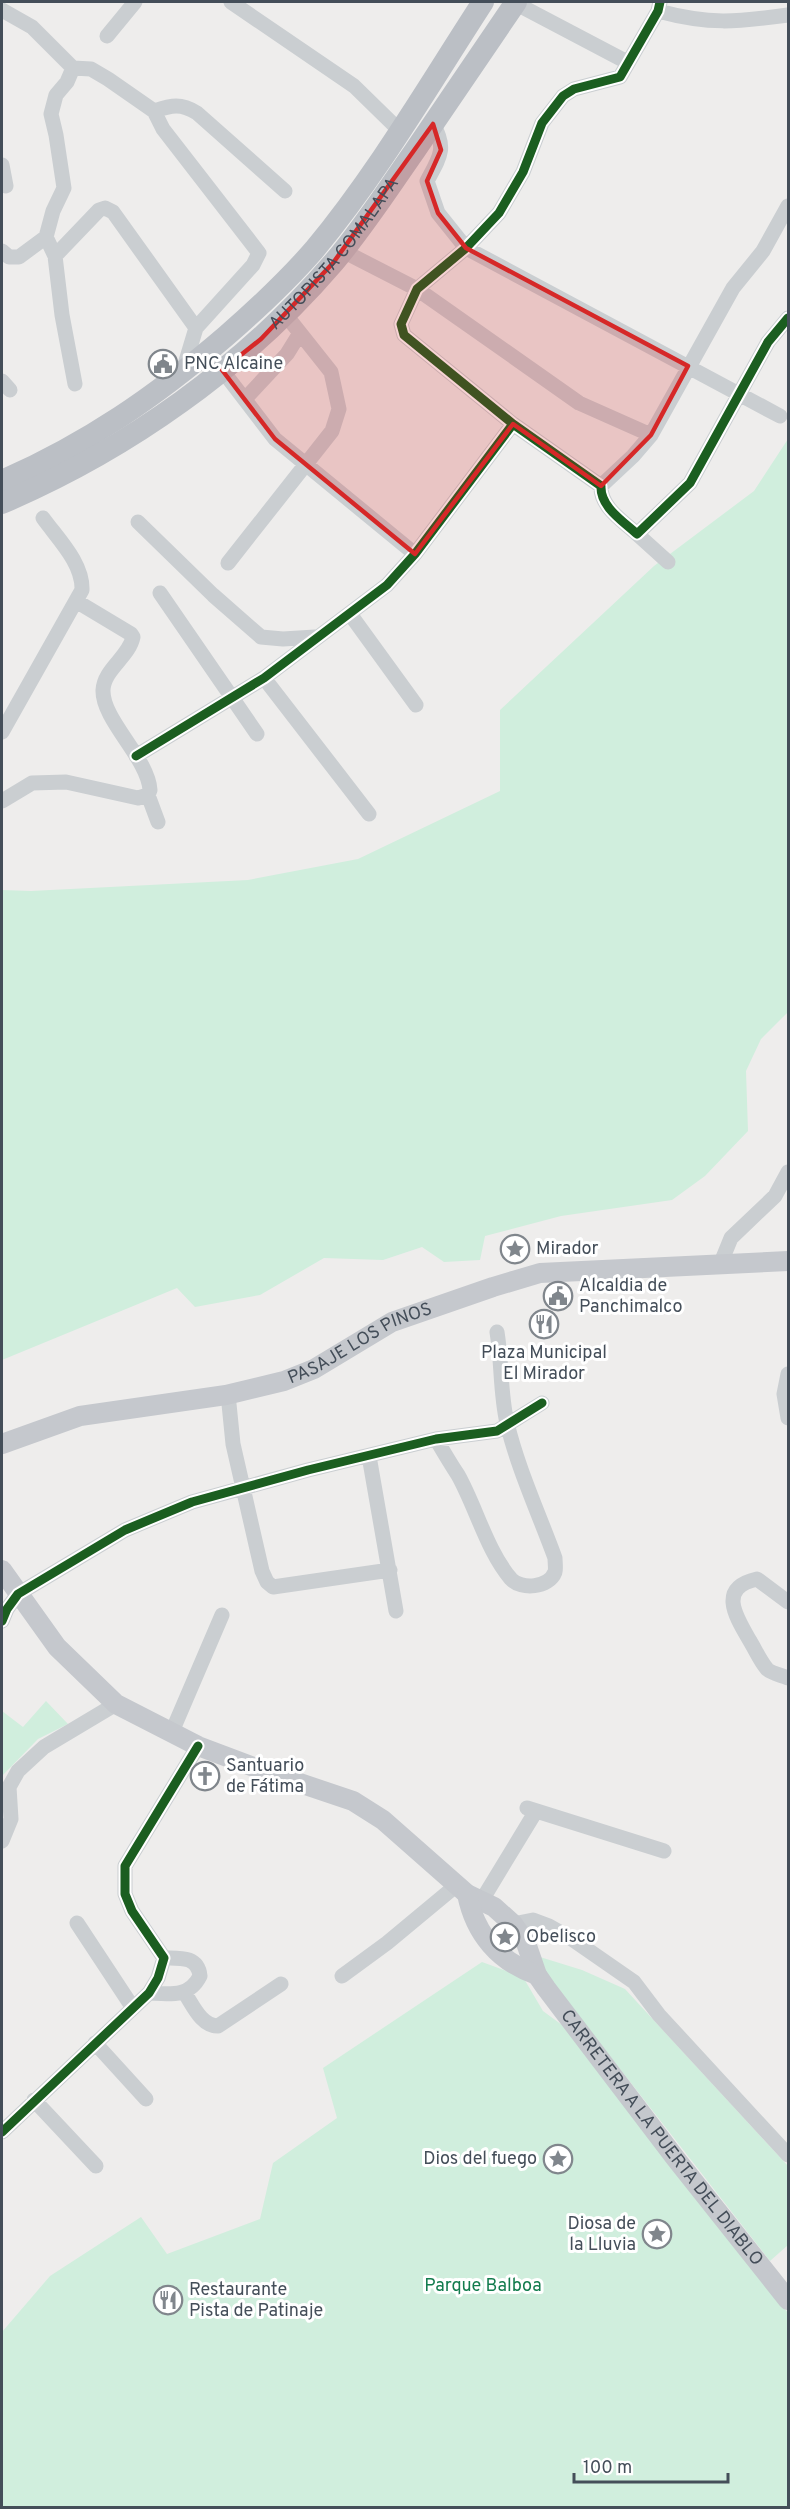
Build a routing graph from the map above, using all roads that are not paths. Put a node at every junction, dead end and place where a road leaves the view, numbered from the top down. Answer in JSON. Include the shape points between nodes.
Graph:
{"nodes":[{"id":1,"x":135,"y":2,"type":"edge"},
{"id":2,"x":231,"y":2,"type":"edge"},
{"id":3,"x":483,"y":2,"type":"edge"},
{"id":4,"x":516,"y":2,"type":"edge"},
{"id":5,"x":659,"y":6,"type":"edge"},
{"id":6,"x":2,"y":10,"type":"edge"},
{"id":7,"x":789,"y":15,"type":"edge"},
{"id":8,"x":107,"y":36,"type":"dead end"},
{"id":9,"x":627,"y":62,"type":"junction"},
{"id":10,"x":73,"y":68,"type":"junction"},
{"id":11,"x":154,"y":111,"type":"junction"},
{"id":12,"x":433,"y":124,"type":"junction"},
{"id":13,"x":399,"y":130,"type":"junction"},
{"id":14,"x":2,"y":165,"type":"edge"},
{"id":15,"x":6,"y":186,"type":"dead end"},
{"id":16,"x":285,"y":191,"type":"dead end"},
{"id":17,"x":789,"y":206,"type":"edge"},
{"id":18,"x":46,"y":237,"type":"junction"},
{"id":19,"x":466,"y":248,"type":"junction"},
{"id":20,"x":2,"y":250,"type":"edge"},
{"id":21,"x":343,"y":251,"type":"junction"},
{"id":22,"x":55,"y":256,"type":"junction"},
{"id":23,"x":417,"y":289,"type":"junction"},
{"id":24,"x":285,"y":314,"type":"junction"},
{"id":25,"x":789,"y":318,"type":"edge"},
{"id":26,"x":196,"y":328,"type":"junction"},
{"id":27,"x":300,"y":333,"type":"junction"},
{"id":28,"x":688,"y":366,"type":"junction"},
{"id":29,"x":222,"y":370,"type":"junction"},
{"id":30,"x":182,"y":373,"type":"junction"},
{"id":31,"x":75,"y":384,"type":"dead end"},
{"id":32,"x":740,"y":396,"type":"junction"},
{"id":33,"x":244,"y":399,"type":"junction"},
{"id":34,"x":780,"y":416,"type":"dead end"},
{"id":35,"x":513,"y":424,"type":"junction"},
{"id":36,"x":651,"y":435,"type":"junction"},
{"id":37,"x":306,"y":464,"type":"junction"},
{"id":38,"x":2,"y":481,"type":"edge"},
{"id":39,"x":601,"y":486,"type":"junction"},
{"id":40,"x":2,"y":504,"type":"edge"},
{"id":41,"x":43,"y":519,"type":"dead end"},
{"id":42,"x":138,"y":522,"type":"dead end"},
{"id":43,"x":637,"y":534,"type":"junction"},
{"id":44,"x":416,"y":554,"type":"junction"},
{"id":45,"x":228,"y":562,"type":"dead end"},
{"id":46,"x":668,"y":562,"type":"dead end"},
{"id":47,"x":160,"y":593,"type":"dead end"},
{"id":48,"x":76,"y":601,"type":"junction"},
{"id":49,"x":350,"y":614,"type":"junction"},
{"id":50,"x":315,"y":638,"type":"junction"},
{"id":51,"x":264,"y":678,"type":"junction"},
{"id":52,"x":233,"y":699,"type":"junction"},
{"id":53,"x":416,"y":705,"type":"dead end"},
{"id":54,"x":2,"y":732,"type":"edge"},
{"id":55,"x":257,"y":734,"type":"dead end"},
{"id":56,"x":136,"y":756,"type":"junction"},
{"id":57,"x":148,"y":795,"type":"junction"},
{"id":58,"x":2,"y":801,"type":"edge"},
{"id":59,"x":369,"y":814,"type":"dead end"},
{"id":60,"x":158,"y":822,"type":"dead end"},
{"id":61,"x":789,"y":1172,"type":"edge"},
{"id":62,"x":789,"y":1261,"type":"edge"},
{"id":63,"x":720,"y":1265,"type":"junction"},
{"id":64,"x":497,"y":1332,"type":"dead end"},
{"id":65,"x":789,"y":1374,"type":"edge"},
{"id":66,"x":228,"y":1394,"type":"junction"},
{"id":67,"x":542,"y":1402,"type":"dead end"},
{"id":68,"x":789,"y":1418,"type":"edge"},
{"id":69,"x":507,"y":1424,"type":"junction"},
{"id":70,"x":436,"y":1439,"type":"junction"},
{"id":71,"x":2,"y":1444,"type":"edge"},
{"id":72,"x":369,"y":1456,"type":"junction"},
{"id":73,"x":244,"y":1488,"type":"junction"},
{"id":74,"x":390,"y":1569,"type":"junction"},
{"id":75,"x":2,"y":1570,"type":"edge"},
{"id":76,"x":18,"y":1594,"type":"junction"},
{"id":77,"x":789,"y":1602,"type":"edge"},
{"id":78,"x":396,"y":1611,"type":"dead end"},
{"id":79,"x":222,"y":1615,"type":"dead end"},
{"id":80,"x":2,"y":1621,"type":"edge"},
{"id":81,"x":789,"y":1678,"type":"edge"},
{"id":82,"x":116,"y":1704,"type":"junction"},
{"id":83,"x":171,"y":1734,"type":"junction"},
{"id":84,"x":198,"y":1746,"type":"junction"},
{"id":85,"x":2,"y":1841,"type":"edge"},
{"id":86,"x":664,"y":1851,"type":"dead end"},
{"id":87,"x":469,"y":1893,"type":"junction"},
{"id":88,"x":77,"y":1923,"type":"dead end"},
{"id":89,"x":513,"y":1924,"type":"junction"},
{"id":90,"x":164,"y":1958,"type":"junction"},
{"id":91,"x":342,"y":1976,"type":"dead end"},
{"id":92,"x":537,"y":1976,"type":"junction"},
{"id":93,"x":281,"y":1984,"type":"dead end"},
{"id":94,"x":184,"y":1992,"type":"junction"},
{"id":95,"x":149,"y":1993,"type":"junction"},
{"id":96,"x":133,"y":2008,"type":"junction"},
{"id":97,"x":95,"y":2043,"type":"junction"},
{"id":98,"x":146,"y":2099,"type":"dead end"},
{"id":99,"x":34,"y":2100,"type":"junction"},
{"id":100,"x":2,"y":2132,"type":"edge"},
{"id":101,"x":789,"y":2155,"type":"edge"},
{"id":102,"x":96,"y":2166,"type":"dead end"},
{"id":103,"x":789,"y":2300,"type":"edge"}],
"edges":[{"from":1,"to":8,"type":"street"},
{"from":2,"to":13,"type":"street","via":[[354,86]]},
{"from":3,"to":13,"type":"highway","name":"AUTOPISTA COMALAPA"},
{"from":4,"to":9,"type":"street"},
{"from":4,"to":12,"type":"highway","name":"AUTOPISTA COMALAPA"},
{"from":5,"to":7,"type":"street","via":[[691,20],[723,23]]},
{"from":5,"to":9,"type":"street"},
{"from":6,"to":10,"type":"street","via":[[32,27]]},
{"from":9,"to":19,"type":"street","via":[[620,77],[574,89],[563,96],[542,123],[523,172],[499,213]]},
{"from":10,"to":11,"type":"street","via":[[91,69]]},
{"from":10,"to":18,"type":"street","via":[[56,94],[51,114],[64,188]]},
{"from":11,"to":16,"type":"street","via":[[176,104],[198,113]]},
{"from":11,"to":26,"type":"street","via":[[163,129],[259,252],[254,265]]},
{"from":12,"to":19,"type":"street","via":[[441,139],[441,150],[427,181],[438,213]]},
{"from":12,"to":21,"type":"highway","name":"AUTOPISTA COMALAPA"},
{"from":13,"to":30,"type":"highway","name":"AUTOPISTA COMALAPA","via":[[313,250],[254,311]]},
{"from":14,"to":15,"type":"street"},
{"from":17,"to":28,"type":"street"},
{"from":18,"to":20,"type":"street","via":[[19,257],[9,257]]},
{"from":18,"to":22,"type":"street"},
{"from":19,"to":23,"type":"street"},
{"from":19,"to":28,"type":"street"},
{"from":21,"to":23,"type":"street"},
{"from":21,"to":24,"type":"highway","name":"AUTOPISTA COMALAPA"},
{"from":22,"to":26,"type":"street","via":[[99,210],[113,212]]},
{"from":22,"to":31,"type":"street"},
{"from":23,"to":35,"type":"street","via":[[401,324],[404,335]]},
{"from":23,"to":36,"type":"street","via":[[579,403]]},
{"from":24,"to":27,"type":"street"},
{"from":24,"to":29,"type":"highway","name":"AUTOPISTA COMALAPA"},
{"from":25,"to":32,"type":"street","via":[[768,342]]},
{"from":26,"to":30,"type":"street"},
{"from":27,"to":33,"type":"street","via":[[287,354]]},
{"from":27,"to":37,"type":"street","via":[[331,372],[339,409],[332,430]]},
{"from":28,"to":32,"type":"street"},
{"from":28,"to":36,"type":"street"},
{"from":29,"to":33,"type":"street"},
{"from":29,"to":40,"type":"highway","name":"AUTOPISTA COMALAPA","via":[[172,410],[120,442]]},
{"from":30,"to":38,"type":"highway","name":"AUTOPISTA COMALAPA","via":[[114,423]]},
{"from":32,"to":34,"type":"street"},
{"from":32,"to":43,"type":"street","via":[[690,483]]},
{"from":33,"to":37,"type":"street","via":[[275,439]]},
{"from":35,"to":39,"type":"street"},
{"from":35,"to":44,"type":"street"},
{"from":36,"to":39,"type":"street"},
{"from":37,"to":44,"type":"street"},
{"from":37,"to":45,"type":"street"},
{"from":39,"to":43,"type":"street","via":[[607,506]]},
{"from":41,"to":48,"type":"street","via":[[82,578],[82,590]]},
{"from":42,"to":50,"type":"street","via":[[261,637]]},
{"from":43,"to":46,"type":"street"},
{"from":44,"to":49,"type":"street","via":[[387,585]]},
{"from":47,"to":52,"type":"street"},
{"from":48,"to":54,"type":"street"},
{"from":48,"to":56,"type":"street","via":[[133,638],[107,677],[103,696]]},
{"from":49,"to":50,"type":"street"},
{"from":49,"to":53,"type":"street"},
{"from":50,"to":51,"type":"street"},
{"from":51,"to":52,"type":"street"},
{"from":51,"to":59,"type":"street"},
{"from":52,"to":55,"type":"street"},
{"from":52,"to":56,"type":"street"},
{"from":56,"to":57,"type":"street","via":[[151,788]]},
{"from":57,"to":58,"type":"street","via":[[138,798],[66,782],[32,783]]},
{"from":57,"to":60,"type":"street"},
{"from":61,"to":63,"type":"street","via":[[775,1196],[731,1238]]},
{"from":62,"to":63,"type":"main road","name":"PASAJE LOS PINOS"},
{"from":63,"to":66,"type":"main road","name":"PASAJE LOS PINOS","via":[[550,1271],[528,1276],[392,1322],[306,1373]]},
{"from":64,"to":69,"type":"street"},
{"from":65,"to":68,"type":"street","via":[[784,1394]]},
{"from":66,"to":71,"type":"main road","name":"PASAJE LOS PINOS","via":[[80,1416]]},
{"from":66,"to":73,"type":"street","via":[[233,1444]]},
{"from":67,"to":69,"type":"street"},
{"from":69,"to":70,"type":"street","via":[[496,1431]]},
{"from":69,"to":70,"type":"street","via":[[555,1558],[555,1573],[537,1585],[524,1587],[513,1581],[501,1565]]},
{"from":70,"to":72,"type":"street"},
{"from":72,"to":73,"type":"street"},
{"from":72,"to":74,"type":"street"},
{"from":73,"to":74,"type":"street","via":[[262,1571],[273,1587]]},
{"from":73,"to":76,"type":"street","via":[[192,1502],[125,1530]]},
{"from":74,"to":78,"type":"street"},
{"from":75,"to":76,"type":"main road","name":"CARRETERA A LA PUERTA DEL DIABLO"},
{"from":76,"to":80,"type":"street"},
{"from":76,"to":82,"type":"main road","name":"CARRETERA A LA PUERTA DEL DIABLO","via":[[57,1647]]},
{"from":77,"to":81,"type":"street","via":[[757,1579],[743,1582],[732,1605],[768,1671]]},
{"from":79,"to":83,"type":"street"},
{"from":82,"to":83,"type":"main road","name":"CARRETERA A LA PUERTA DEL DIABLO"},
{"from":82,"to":85,"type":"street","via":[[44,1748],[18,1772],[9,1788],[11,1819]]},
{"from":83,"to":84,"type":"main road","name":"CARRETERA A LA PUERTA DEL DIABLO"},
{"from":84,"to":87,"type":"main road","name":"CARRETERA A LA PUERTA DEL DIABLO","via":[[353,1801],[398,1831]]},
{"from":84,"to":90,"type":"street","via":[[125,1866],[125,1894],[132,1911]]},
{"from":86,"to":87,"type":"street","via":[[532,1810]]},
{"from":87,"to":89,"type":"main road","name":"CARRETERA A LA PUERTA DEL DIABLO"},
{"from":87,"to":91,"type":"street","via":[[387,1943]]},
{"from":87,"to":92,"type":"main road","name":"CARRETERA A LA PUERTA DEL DIABLO","via":[[474,1918],[486,1940],[514,1965]]},
{"from":88,"to":96,"type":"street"},
{"from":89,"to":92,"type":"main road","name":"CARRETERA A LA PUERTA DEL DIABLO","via":[[531,1953]]},
{"from":89,"to":101,"type":"street","via":[[533,1920],[549,1926],[634,1982],[658,2015]]},
{"from":90,"to":94,"type":"street","via":[[183,1958],[199,1968],[197,1982]]},
{"from":90,"to":95,"type":"street"},
{"from":92,"to":103,"type":"main road","name":"CARRETERA A LA PUERTA DEL DIABLO"},
{"from":93,"to":94,"type":"street","via":[[218,2026],[203,2020]]},
{"from":94,"to":95,"type":"street"},
{"from":95,"to":96,"type":"street"},
{"from":96,"to":97,"type":"street"},
{"from":97,"to":98,"type":"street"},
{"from":97,"to":99,"type":"street"},
{"from":99,"to":100,"type":"street"},
{"from":99,"to":102,"type":"street"}]}
